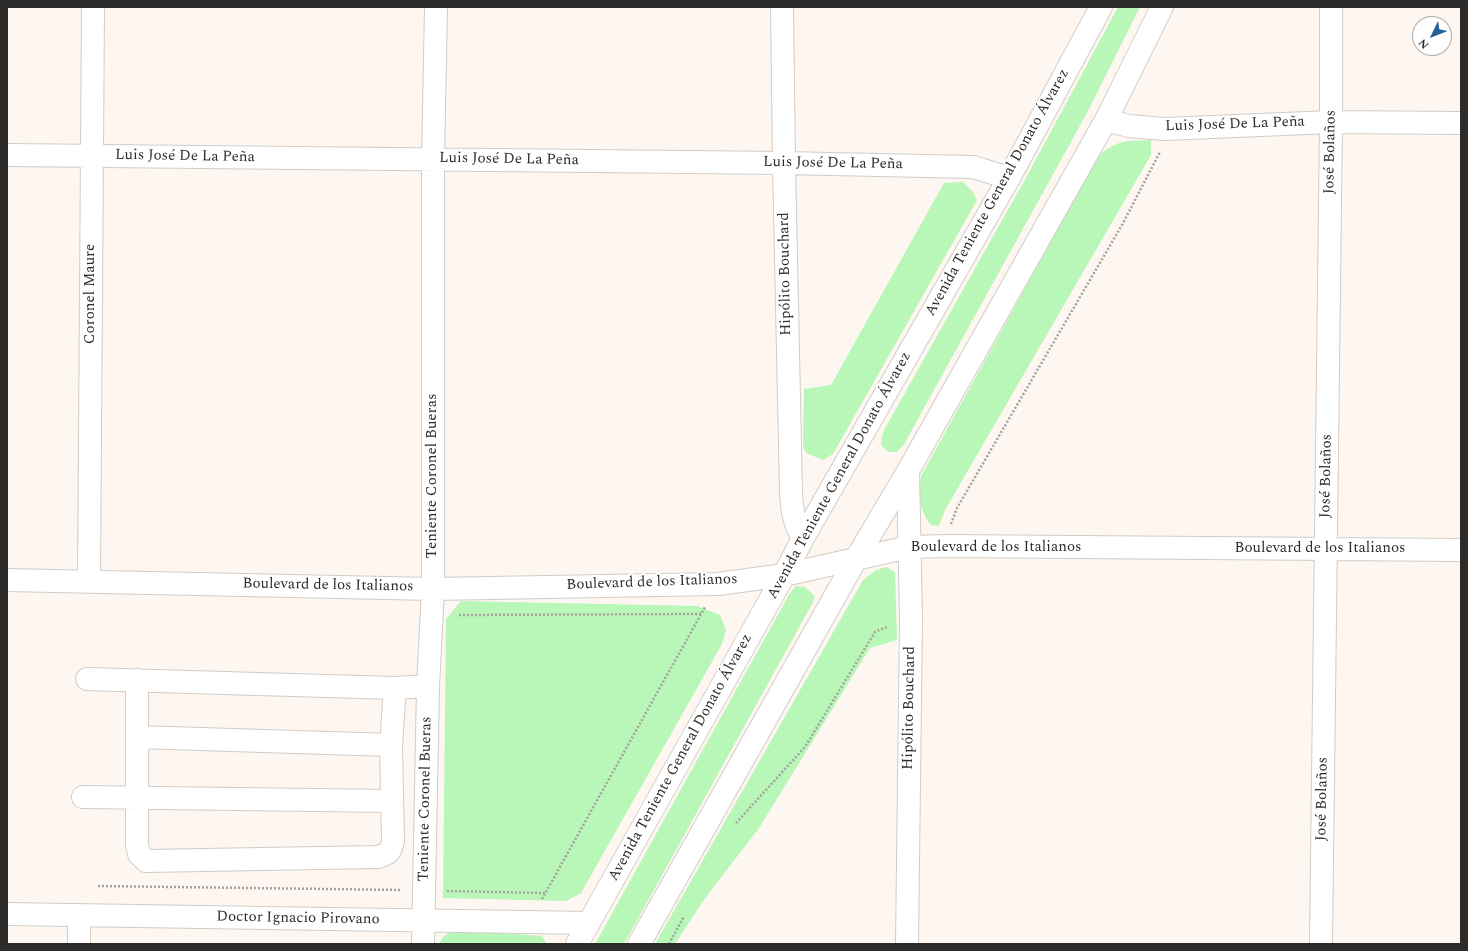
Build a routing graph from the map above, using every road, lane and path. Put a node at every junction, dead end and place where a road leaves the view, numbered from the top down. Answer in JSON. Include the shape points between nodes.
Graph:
{"nodes":[{"id":1,"x":93,"y":7,"type":"edge"},
{"id":2,"x":436,"y":7,"type":"edge"},
{"id":3,"x":782,"y":7,"type":"edge"},
{"id":4,"x":1101,"y":7,"type":"edge"},
{"id":5,"x":1162,"y":7,"type":"edge"},
{"id":6,"x":1331,"y":7,"type":"edge"},
{"id":7,"x":1106,"y":120,"type":"junction"},
{"id":8,"x":1331,"y":122,"type":"junction"},
{"id":9,"x":1461,"y":123,"type":"edge"},
{"id":10,"x":1165,"y":129,"type":"junction"},
{"id":11,"x":7,"y":155,"type":"edge"},
{"id":12,"x":92,"y":156,"type":"junction"},
{"id":13,"x":433,"y":160,"type":"junction"},
{"id":14,"x":784,"y":163,"type":"junction"},
{"id":15,"x":1009,"y":178,"type":"junction"},
{"id":16,"x":908,"y":471,"type":"junction"},
{"id":17,"x":803,"y":538,"type":"junction"},
{"id":18,"x":947,"y":546,"type":"junction"},
{"id":19,"x":909,"y":547,"type":"junction"},
{"id":20,"x":1326,"y":549,"type":"junction"},
{"id":21,"x":1461,"y":550,"type":"edge"},
{"id":22,"x":856,"y":559,"type":"junction"},
{"id":23,"x":784,"y":575,"type":"junction"},
{"id":24,"x":7,"y":580,"type":"edge"},
{"id":25,"x":89,"y":582,"type":"junction"},
{"id":26,"x":718,"y":584,"type":"junction"},
{"id":27,"x":433,"y":589,"type":"junction"},
{"id":28,"x":701,"y":614,"type":"junction"},
{"id":29,"x":459,"y":615,"type":"dead end"},
{"id":30,"x":911,"y":619,"type":"junction"},
{"id":31,"x":86,"y":679,"type":"dead end"},
{"id":32,"x":137,"y":680,"type":"junction"},
{"id":33,"x":428,"y":686,"type":"junction"},
{"id":34,"x":395,"y":688,"type":"junction"},
{"id":35,"x":137,"y":737,"type":"junction"},
{"id":36,"x":392,"y":745,"type":"junction"},
{"id":37,"x":83,"y":797,"type":"dead end"},
{"id":38,"x":137,"y":798,"type":"junction"},
{"id":39,"x":391,"y":802,"type":"junction"},
{"id":40,"x":734,"y":825,"type":"dead end"},
{"id":41,"x":98,"y":886,"type":"dead end"},
{"id":42,"x":424,"y":891,"type":"junction"},
{"id":43,"x":545,"y":893,"type":"junction"},
{"id":44,"x":687,"y":911,"type":"dead end"},
{"id":45,"x":7,"y":914,"type":"edge"},
{"id":46,"x":80,"y":915,"type":"junction"},
{"id":47,"x":423,"y":920,"type":"junction"},
{"id":48,"x":530,"y":922,"type":"junction"},
{"id":49,"x":589,"y":923,"type":"junction"},
{"id":50,"x":79,"y":944,"type":"edge"},
{"id":51,"x":423,"y":944,"type":"edge"},
{"id":52,"x":577,"y":944,"type":"edge"},
{"id":53,"x":639,"y":944,"type":"edge"},
{"id":54,"x":669,"y":944,"type":"edge"},
{"id":55,"x":907,"y":944,"type":"edge"},
{"id":56,"x":1322,"y":944,"type":"edge"}],
"edges":[{"from":1,"to":12,"type":"street","name":"Coronel Maure"},
{"from":2,"to":13,"type":"street","name":"Teniente Coronel Bueras"},
{"from":3,"to":14,"type":"street","name":"Hipólito Bouchard"},
{"from":4,"to":15,"type":"street","name":"Avenida Teniente General Donato Álvarez"},
{"from":5,"to":7,"type":"street"},
{"from":6,"to":8,"type":"street","name":"José Bolaños"},
{"from":7,"to":10,"type":"street","name":"Luis José De La Peña","via":[[1129,126]]},
{"from":7,"to":16,"type":"street"},
{"from":8,"to":9,"type":"street","name":"Luis José De La Peña"},
{"from":8,"to":10,"type":"street","name":"Luis José De La Peña"},
{"from":8,"to":20,"type":"street","name":"José Bolaños"},
{"from":10,"to":18,"type":"path","via":[[1160,155],[1122,225],[957,508],[950,526]]},
{"from":11,"to":12,"type":"street","name":"Luis José De La Peña"},
{"from":12,"to":13,"type":"street","name":"Luis José De La Peña"},
{"from":12,"to":25,"type":"street","name":"Coronel Maure"},
{"from":13,"to":14,"type":"street","name":"Luis José De La Peña"},
{"from":13,"to":27,"type":"street","name":"Teniente Coronel Bueras"},
{"from":14,"to":15,"type":"street","name":"Luis José De La Peña","via":[[973,167]]},
{"from":14,"to":17,"type":"street","name":"Hipólito Bouchard","via":[[792,508],[798,531]]},
{"from":15,"to":17,"type":"street","name":"Avenida Teniente General Donato Álvarez"},
{"from":16,"to":19,"type":"street","name":"Hipólito Bouchard"},
{"from":16,"to":22,"type":"street"},
{"from":17,"to":23,"type":"street","name":"Avenida Teniente General Donato Álvarez"},
{"from":18,"to":19,"type":"street","name":"Boulevard de los Italianos"},
{"from":18,"to":20,"type":"street","name":"Boulevard de los Italianos"},
{"from":19,"to":22,"type":"street","name":"Boulevard de los Italianos"},
{"from":19,"to":30,"type":"street","name":"Hipólito Bouchard"},
{"from":20,"to":21,"type":"street","name":"Boulevard de los Italianos"},
{"from":20,"to":56,"type":"street","name":"José Bolaños"},
{"from":22,"to":23,"type":"street","name":"Boulevard de los Italianos"},
{"from":22,"to":53,"type":"street"},
{"from":23,"to":26,"type":"street","name":"Boulevard de los Italianos"},
{"from":23,"to":49,"type":"street","name":"Avenida Teniente General Donato Álvarez"},
{"from":24,"to":25,"type":"street","name":"Boulevard de los Italianos"},
{"from":25,"to":27,"type":"street","name":"Boulevard de los Italianos"},
{"from":26,"to":27,"type":"street","name":"Boulevard de los Italianos"},
{"from":26,"to":28,"type":"path"},
{"from":27,"to":33,"type":"street","name":"Teniente Coronel Bueras"},
{"from":28,"to":29,"type":"path"},
{"from":28,"to":43,"type":"path"},
{"from":30,"to":40,"type":"path","via":[[875,632],[805,747]]},
{"from":30,"to":55,"type":"street","name":"Hipólito Bouchard"},
{"from":31,"to":32,"type":"street"},
{"from":32,"to":34,"type":"street"},
{"from":32,"to":35,"type":"street"},
{"from":33,"to":34,"type":"street"},
{"from":33,"to":42,"type":"street","name":"Teniente Coronel Bueras"},
{"from":34,"to":36,"type":"street"},
{"from":35,"to":36,"type":"street"},
{"from":35,"to":38,"type":"street"},
{"from":36,"to":39,"type":"street"},
{"from":37,"to":38,"type":"street"},
{"from":38,"to":39,"type":"street"},
{"from":38,"to":39,"type":"street","via":[[137,845],[139,854],[146,861],[378,857],[391,851]]},
{"from":41,"to":42,"type":"path"},
{"from":42,"to":43,"type":"path"},
{"from":42,"to":47,"type":"street","name":"Teniente Coronel Bueras"},
{"from":43,"to":48,"type":"path"},
{"from":44,"to":54,"type":"path"},
{"from":45,"to":46,"type":"street","name":"Doctor Ignacio Pirovano"},
{"from":46,"to":47,"type":"street","name":"Doctor Ignacio Pirovano"},
{"from":46,"to":50,"type":"street"},
{"from":47,"to":48,"type":"street","name":"Doctor Ignacio Pirovano"},
{"from":47,"to":51,"type":"street","name":"Teniente Coronel Bueras"},
{"from":48,"to":49,"type":"street","name":"Doctor Ignacio Pirovano"},
{"from":49,"to":52,"type":"street","name":"Avenida Teniente General Donato Álvarez"}]}
